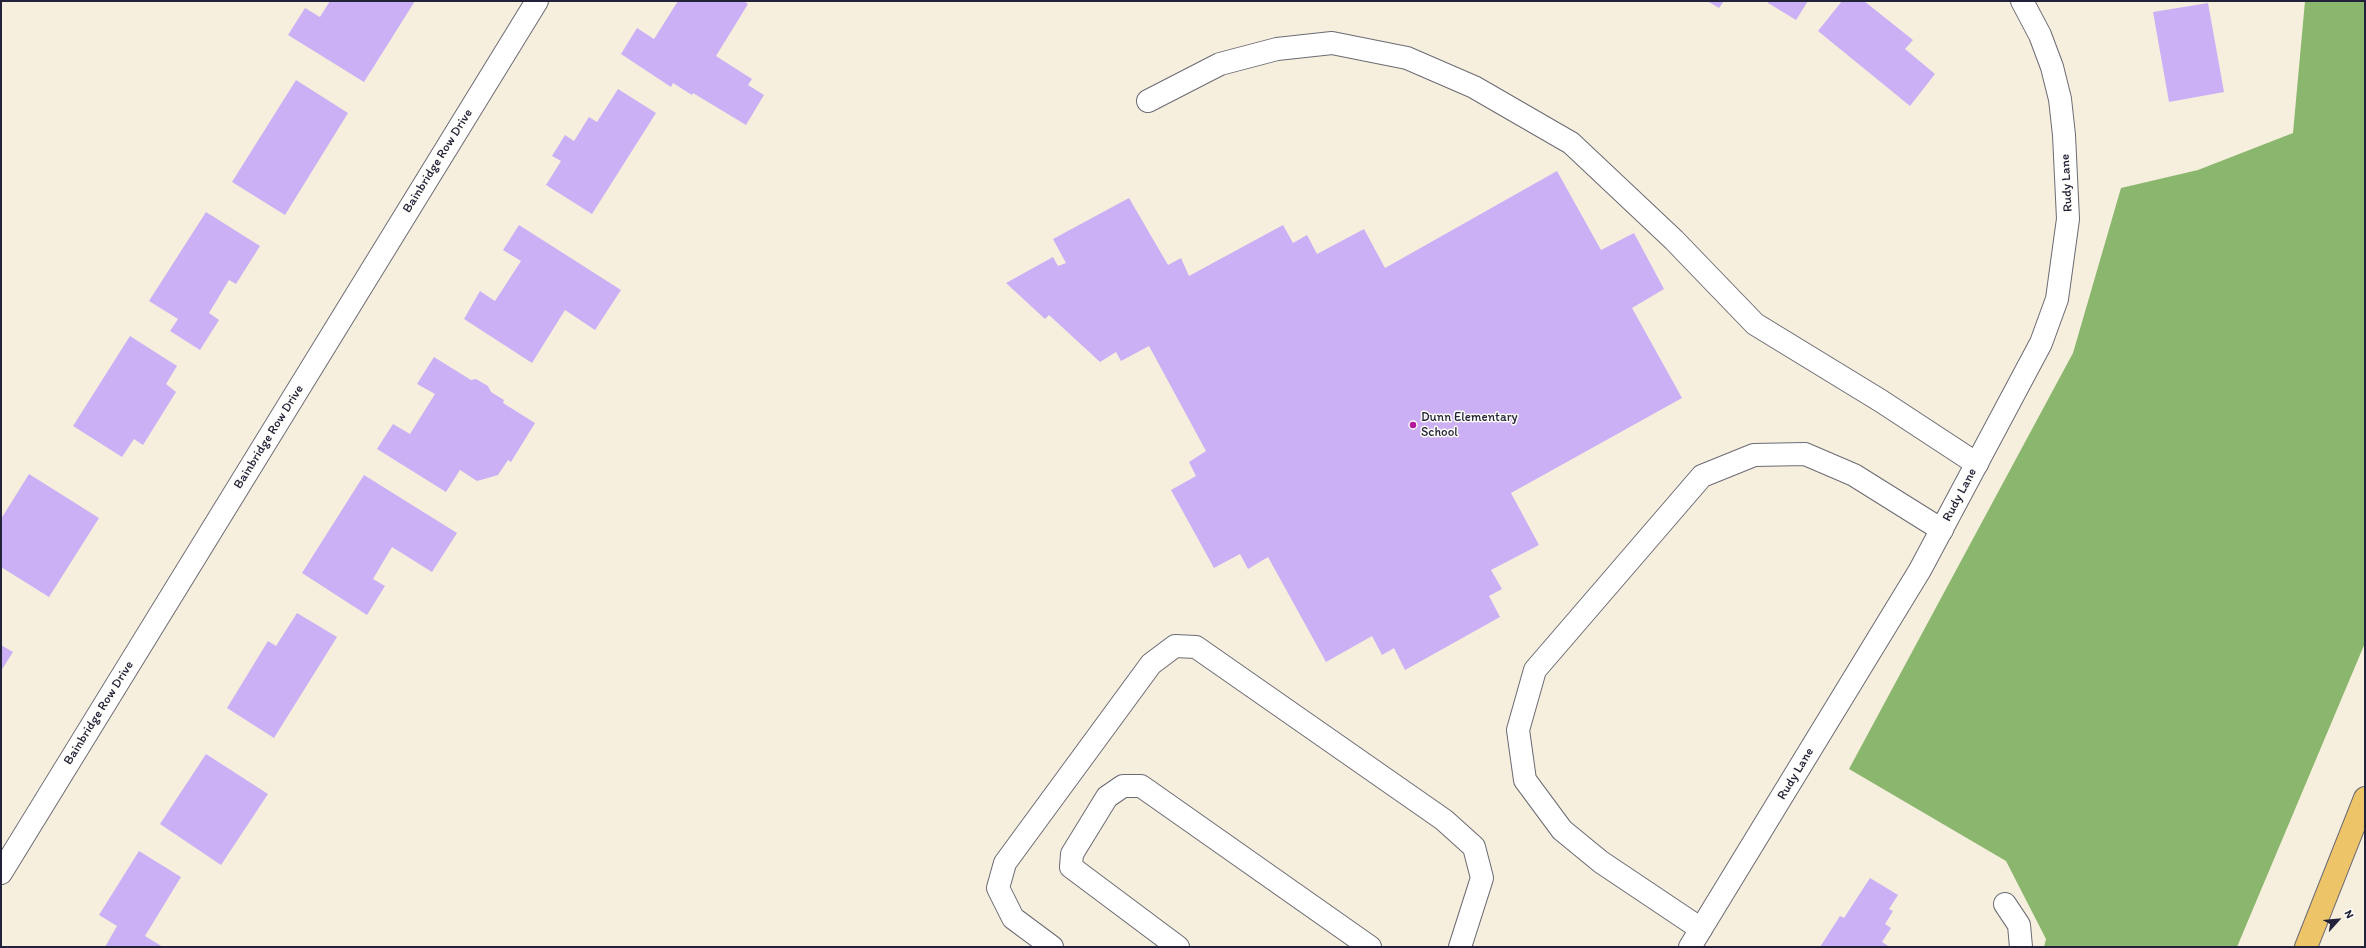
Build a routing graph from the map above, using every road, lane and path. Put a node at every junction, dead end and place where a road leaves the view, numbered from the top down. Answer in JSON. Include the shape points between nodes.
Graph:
{"nodes":[{"id":1,"x":537,"y":1,"type":"edge"},
{"id":2,"x":2022,"y":1,"type":"edge"},
{"id":3,"x":1148,"y":101,"type":"dead end"},
{"id":4,"x":1977,"y":464,"type":"junction"},
{"id":5,"x":1942,"y":530,"type":"junction"},
{"id":6,"x":2365,"y":798,"type":"edge"},
{"id":7,"x":1,"y":873,"type":"edge"},
{"id":8,"x":2005,"y":904,"type":"dead end"},
{"id":9,"x":1696,"y":938,"type":"edge"},
{"id":10,"x":1052,"y":947,"type":"edge"},
{"id":11,"x":1178,"y":947,"type":"edge"},
{"id":12,"x":1370,"y":947,"type":"edge"},
{"id":13,"x":1460,"y":947,"type":"edge"},
{"id":14,"x":2021,"y":947,"type":"edge"},
{"id":15,"x":2306,"y":947,"type":"edge"}],
"edges":[{"from":1,"to":7,"type":"street","name":"Bainbridge Row Drive"},
{"from":2,"to":4,"type":"street","name":"Rudy Lane","via":[[2040,35],[2060,99],[2068,219],[2057,299],[2041,343]]},
{"from":3,"to":4,"type":"street","via":[[1220,64],[1277,50],[1332,44],[1414,60],[1474,87],[1571,143],[1674,240],[1755,324],[1881,401]]},
{"from":4,"to":5,"type":"street","name":"Rudy Lane"},
{"from":5,"to":9,"type":"street","name":"Rudy Lane"},
{"from":5,"to":9,"type":"street","via":[[1854,475],[1806,454],[1754,455],[1702,476],[1535,670],[1518,730],[1525,780],[1562,830]]},
{"from":6,"to":15,"type":"highway"},
{"from":8,"to":14,"type":"street","via":[[2019,925]]},
{"from":10,"to":13,"type":"street","via":[[1013,918],[998,888],[1005,863],[1151,664],[1175,646],[1196,647],[1444,820],[1474,847],[1482,878]]},
{"from":11,"to":12,"type":"street","via":[[1071,867],[1072,854],[1107,797],[1123,786],[1141,786]]}]}
